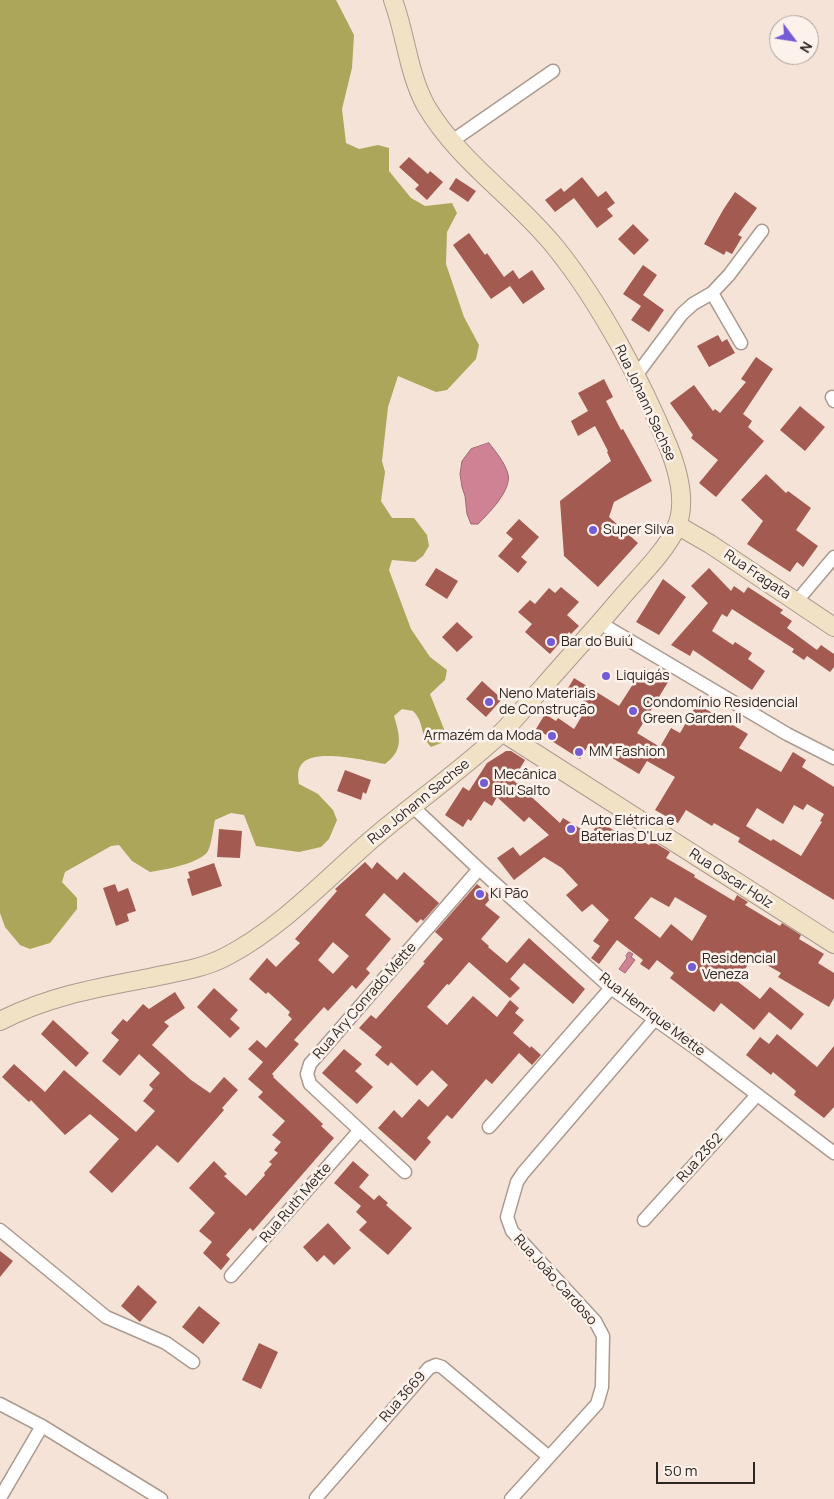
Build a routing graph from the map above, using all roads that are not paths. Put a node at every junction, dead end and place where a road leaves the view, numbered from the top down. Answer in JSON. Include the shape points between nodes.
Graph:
{"nodes":[{"id":1,"x":393,"y":0,"type":"edge"},
{"id":2,"x":553,"y":71,"type":"dead end"},
{"id":3,"x":452,"y":141,"type":"junction"},
{"id":4,"x":762,"y":231,"type":"dead end"},
{"id":5,"x":712,"y":293,"type":"junction"},
{"id":6,"x":742,"y":343,"type":"dead end"},
{"id":7,"x":635,"y":377,"type":"junction"},
{"id":8,"x":678,"y":525,"type":"junction"},
{"id":9,"x":834,"y":557,"type":"edge"},
{"id":10,"x":796,"y":602,"type":"junction"},
{"id":11,"x":600,"y":623,"type":"junction"},
{"id":12,"x":834,"y":627,"type":"edge"},
{"id":13,"x":502,"y":732,"type":"junction"},
{"id":14,"x":834,"y":758,"type":"edge"},
{"id":15,"x":412,"y":806,"type":"junction"},
{"id":16,"x":479,"y":869,"type":"junction"},
{"id":17,"x":834,"y":944,"type":"edge"},
{"id":18,"x":611,"y":988,"type":"junction"},
{"id":19,"x":655,"y":1019,"type":"junction"},
{"id":20,"x":0,"y":1021,"type":"edge"},
{"id":21,"x":757,"y":1095,"type":"junction"},
{"id":22,"x":489,"y":1127,"type":"dead end"},
{"id":23,"x":360,"y":1130,"type":"junction"},
{"id":24,"x":834,"y":1153,"type":"edge"},
{"id":25,"x":405,"y":1172,"type":"dead end"},
{"id":26,"x":644,"y":1220,"type":"dead end"},
{"id":27,"x":0,"y":1230,"type":"edge"},
{"id":28,"x":231,"y":1276,"type":"dead end"},
{"id":29,"x":193,"y":1362,"type":"dead end"},
{"id":30,"x":0,"y":1404,"type":"edge"},
{"id":31,"x":42,"y":1426,"type":"junction"},
{"id":32,"x":549,"y":1457,"type":"junction"},
{"id":33,"x":0,"y":1498,"type":"edge"},
{"id":34,"x":316,"y":1498,"type":"edge"},
{"id":35,"x":161,"y":1499,"type":"edge"},
{"id":36,"x":511,"y":1499,"type":"edge"}],
"edges":[{"from":1,"to":3,"type":"street","name":"Rua Johann Sachse","via":[[414,78],[426,105]]},
{"from":2,"to":3,"type":"street"},
{"from":3,"to":7,"type":"street","name":"Rua Johann Sachse","via":[[556,248],[603,316]]},
{"from":4,"to":5,"type":"street"},
{"from":5,"to":6,"type":"street"},
{"from":5,"to":7,"type":"street","via":[[682,314]]},
{"from":7,"to":8,"type":"street","name":"Rua Johann Sachse","via":[[670,451],[678,478],[681,501]]},
{"from":8,"to":10,"type":"street","name":"Rua Fragata"},
{"from":8,"to":11,"type":"street","name":"Rua Johann Sachse"},
{"from":9,"to":10,"type":"street"},
{"from":10,"to":12,"type":"street","name":"Rua Fragata"},
{"from":11,"to":13,"type":"street","name":"Rua Johann Sachse"},
{"from":11,"to":14,"type":"street","via":[[786,734]]},
{"from":13,"to":15,"type":"street","name":"Rua Johann Sachse"},
{"from":13,"to":17,"type":"street","name":"Rua Oscar Holz"},
{"from":15,"to":16,"type":"street","name":"Rua Henrique Mette"},
{"from":15,"to":20,"type":"street","name":"Rua Johann Sachse","via":[[276,924],[223,959],[206,966],[66,994]]},
{"from":16,"to":18,"type":"street","name":"Rua Henrique Mette"},
{"from":16,"to":23,"type":"street","name":"Rua Ary Conrado Mette","via":[[310,1064],[307,1074],[310,1084]]},
{"from":18,"to":19,"type":"street","name":"Rua Henrique Mette"},
{"from":18,"to":22,"type":"street"},
{"from":19,"to":21,"type":"street","name":"Rua Henrique Mette"},
{"from":19,"to":32,"type":"street","name":"Rua João Cardoso","via":[[522,1173],[508,1217],[512,1231],[595,1321],[603,1336],[602,1387],[597,1404]]},
{"from":21,"to":24,"type":"street","name":"Rua Henrique Mette"},
{"from":21,"to":26,"type":"street","name":"Rua 2362"},
{"from":23,"to":25,"type":"street","name":"Rua Ary Conrado Mette"},
{"from":23,"to":28,"type":"street","name":"Rua Ruth Mette"},
{"from":27,"to":29,"type":"street","via":[[106,1317],[166,1342]]},
{"from":30,"to":31,"type":"street"},
{"from":31,"to":33,"type":"street"},
{"from":31,"to":35,"type":"street"},
{"from":32,"to":34,"type":"street","name":"Rua 3669","via":[[436,1365],[429,1368]]},
{"from":32,"to":36,"type":"street","name":"Rua João Cardoso"}]}
